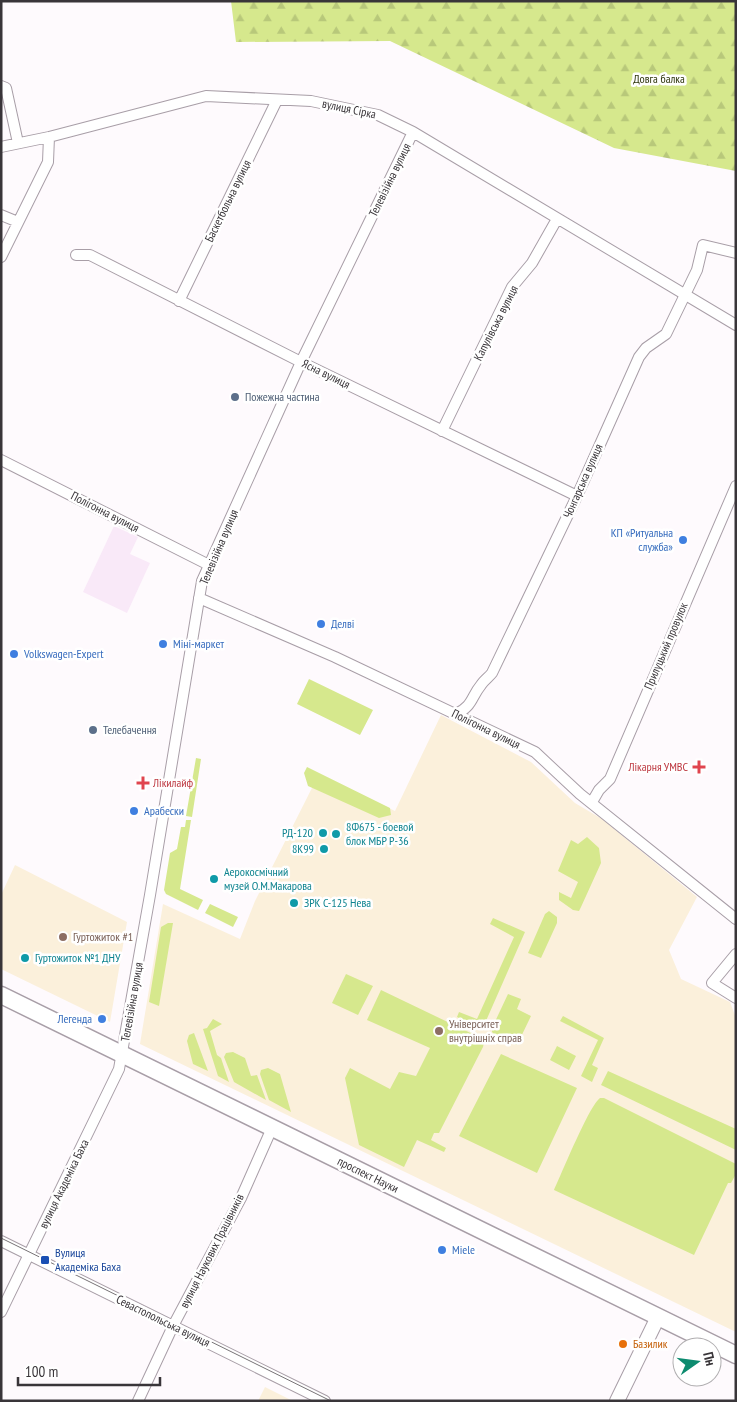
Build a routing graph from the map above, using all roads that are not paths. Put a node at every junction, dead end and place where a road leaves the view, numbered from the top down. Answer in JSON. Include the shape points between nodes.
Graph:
{"nodes":[{"id":1,"x":1,"y":86,"type":"edge"},
{"id":2,"x":277,"y":100,"type":"junction"},
{"id":3,"x":413,"y":132,"type":"junction"},
{"id":4,"x":49,"y":137,"type":"junction"},
{"id":5,"x":18,"y":144,"type":"junction"},
{"id":6,"x":1,"y":147,"type":"edge"},
{"id":7,"x":1,"y":215,"type":"edge"},
{"id":8,"x":557,"y":219,"type":"junction"},
{"id":9,"x":18,"y":222,"type":"junction"},
{"id":10,"x":736,"y":253,"type":"edge"},
{"id":11,"x":76,"y":256,"type":"dead end"},
{"id":12,"x":1,"y":257,"type":"edge"},
{"id":13,"x":684,"y":294,"type":"junction"},
{"id":14,"x":180,"y":301,"type":"junction"},
{"id":15,"x":736,"y":325,"type":"edge"},
{"id":16,"x":301,"y":362,"type":"junction"},
{"id":17,"x":442,"y":431,"type":"junction"},
{"id":18,"x":1,"y":460,"type":"edge"},
{"id":19,"x":736,"y":486,"type":"edge"},
{"id":20,"x":577,"y":496,"type":"junction"},
{"id":21,"x":209,"y":565,"type":"junction"},
{"id":22,"x":199,"y":598,"type":"junction"},
{"id":23,"x":456,"y":714,"type":"junction"},
{"id":24,"x":592,"y":802,"type":"junction"},
{"id":25,"x":736,"y":919,"type":"edge"},
{"id":26,"x":736,"y":954,"type":"edge"},
{"id":27,"x":1,"y":995,"type":"edge"},
{"id":28,"x":736,"y":998,"type":"edge"},
{"id":29,"x":122,"y":1055,"type":"junction"},
{"id":30,"x":272,"y":1128,"type":"junction"},
{"id":31,"x":1,"y":1241,"type":"edge"},
{"id":32,"x":29,"y":1255,"type":"junction"},
{"id":33,"x":1,"y":1312,"type":"edge"},
{"id":34,"x":658,"y":1317,"type":"junction"},
{"id":35,"x":173,"y":1326,"type":"junction"},
{"id":36,"x":736,"y":1355,"type":"edge"},
{"id":37,"x":138,"y":1401,"type":"edge"},
{"id":38,"x":325,"y":1401,"type":"edge"},
{"id":39,"x":617,"y":1401,"type":"edge"}],
"edges":[{"from":1,"to":5,"type":"street","via":[[6,88]]},
{"from":2,"to":3,"type":"street","name":"вулиця Сірка","via":[[312,101],[378,115]]},
{"from":2,"to":4,"type":"street","name":"вулиця Сірка","via":[[206,96]]},
{"from":2,"to":14,"type":"street","name":"Баскетбольна вулиця"},
{"from":3,"to":8,"type":"street","name":"вулиця Сірка"},
{"from":3,"to":16,"type":"street","name":"Телевізійна вулиця"},
{"from":4,"to":5,"type":"street","name":"вулиця Сірка"},
{"from":4,"to":9,"type":"street","via":[[48,162]]},
{"from":5,"to":6,"type":"street","name":"вулиця Сірка"},
{"from":7,"to":9,"type":"street"},
{"from":8,"to":13,"type":"street","name":"вулиця Сірка"},
{"from":8,"to":17,"type":"street","name":"Капулівська вулиця","via":[[532,263],[512,287]]},
{"from":9,"to":12,"type":"street"},
{"from":10,"to":13,"type":"street","name":"Чонгарська вулиця","via":[[703,245],[697,270]]},
{"from":11,"to":14,"type":"street","name":"Ясна вулиця","via":[[90,255]]},
{"from":13,"to":15,"type":"street","name":"вулиця Сірка"},
{"from":13,"to":20,"type":"street","name":"Чонгарська вулиця","via":[[666,334],[639,357]]},
{"from":14,"to":16,"type":"street","name":"Ясна вулиця"},
{"from":16,"to":17,"type":"street","name":"Ясна вулиця"},
{"from":16,"to":21,"type":"street","name":"Телевізійна вулиця"},
{"from":17,"to":20,"type":"street","name":"Ясна вулиця"},
{"from":18,"to":21,"type":"street","name":"Полігонна вулиця"},
{"from":19,"to":24,"type":"street","name":"Прилуцький провулок","via":[[610,779]]},
{"from":20,"to":23,"type":"street","name":"Чонгарська вулиця","via":[[492,673],[474,699]]},
{"from":21,"to":22,"type":"street","name":"Телевізійна вулиця"},
{"from":22,"to":23,"type":"street","name":"Полігонна вулиця"},
{"from":22,"to":29,"type":"street","name":"Телевізійна вулиця"},
{"from":23,"to":24,"type":"street","name":"Полігонна вулиця","via":[[535,752]]},
{"from":24,"to":25,"type":"street","name":"Полігонна вулиця"},
{"from":26,"to":28,"type":"street","via":[[712,983]]},
{"from":27,"to":29,"type":"main road","name":"проспект Науки"},
{"from":29,"to":30,"type":"main road","name":"проспект Науки"},
{"from":29,"to":32,"type":"street","name":"вулиця Академіка Баха","via":[[114,1081]]},
{"from":30,"to":34,"type":"main road","name":"проспект Науки"},
{"from":30,"to":35,"type":"street","name":"вулиця Наукових Працівників","via":[[241,1198]]},
{"from":31,"to":32,"type":"street","name":"Севастопольська вулиця"},
{"from":32,"to":33,"type":"street","name":"вулиця Академіка Баха"},
{"from":32,"to":35,"type":"street","name":"Севастопольська вулиця"},
{"from":34,"to":36,"type":"main road","name":"проспект Науки"},
{"from":34,"to":39,"type":"main road"},
{"from":35,"to":37,"type":"street","name":"вулиця Наукових Працівників"},
{"from":35,"to":38,"type":"street","name":"Севастопольська вулиця"}]}
